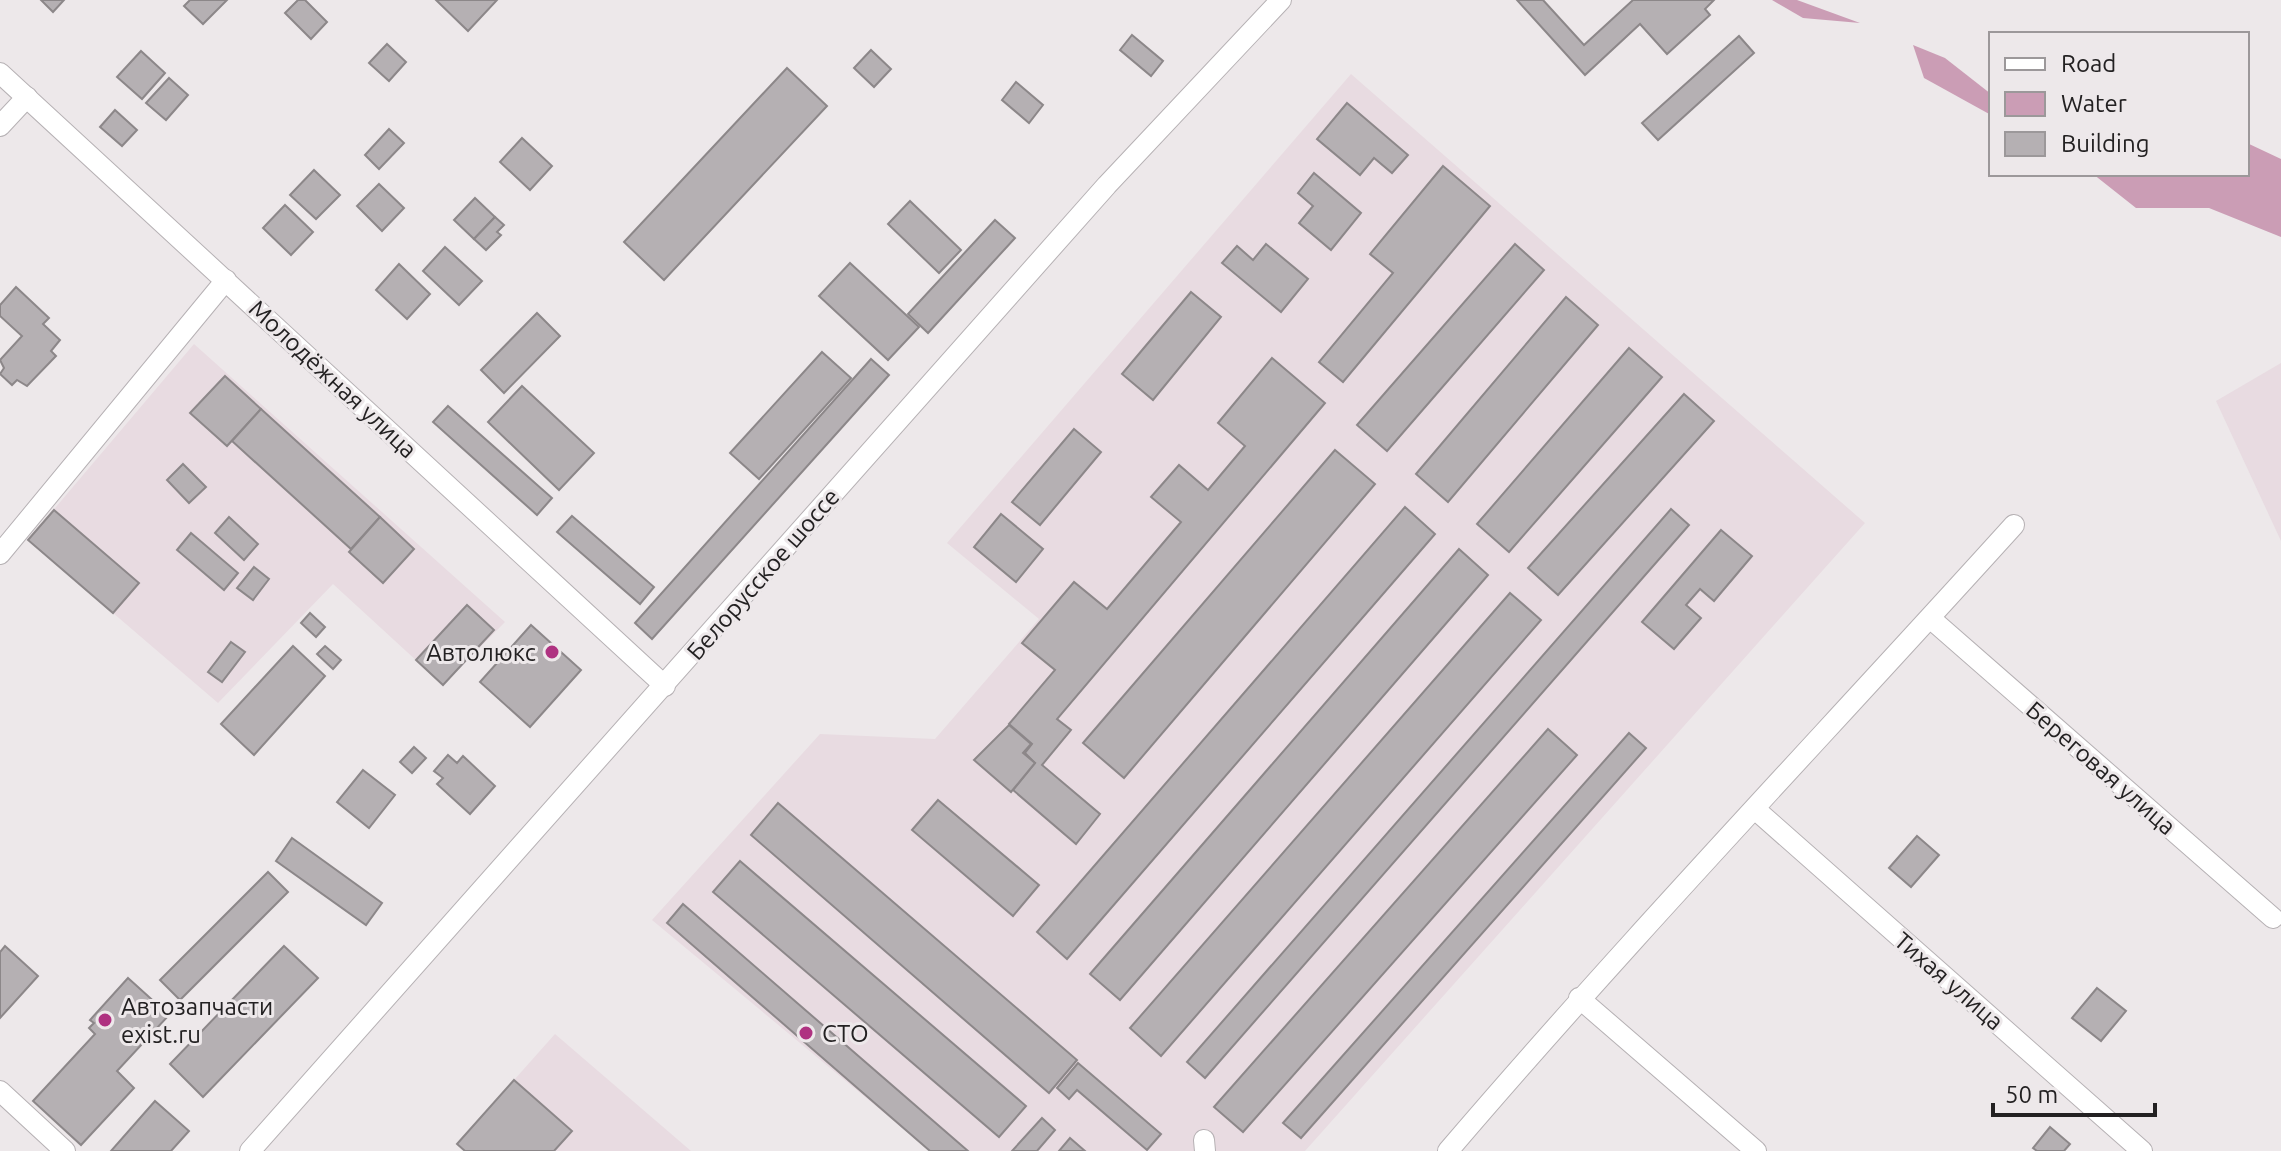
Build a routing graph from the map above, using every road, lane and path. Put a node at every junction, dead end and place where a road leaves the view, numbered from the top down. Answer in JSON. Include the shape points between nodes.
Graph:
{"nodes":[{"id":1,"x":1281,"y":0,"type":"edge"},
{"id":2,"x":0,"y":73,"type":"edge"},
{"id":3,"x":27,"y":97,"type":"junction"},
{"id":4,"x":0,"y":126,"type":"edge"},
{"id":5,"x":226,"y":280,"type":"junction"},
{"id":6,"x":2014,"y":525,"type":"dead end"},
{"id":7,"x":0,"y":554,"type":"edge"},
{"id":8,"x":1930,"y":618,"type":"junction"},
{"id":9,"x":665,"y":686,"type":"junction"},
{"id":10,"x":1756,"y":810,"type":"junction"},
{"id":11,"x":2273,"y":918,"type":"dead end"},
{"id":12,"x":1579,"y":998,"type":"junction"},
{"id":13,"x":0,"y":1091,"type":"edge"},
{"id":14,"x":65,"y":1151,"type":"edge"},
{"id":15,"x":250,"y":1151,"type":"edge"},
{"id":16,"x":1448,"y":1151,"type":"edge"},
{"id":17,"x":1756,"y":1151,"type":"edge"},
{"id":18,"x":2142,"y":1151,"type":"edge"}],
"edges":[{"from":1,"to":9,"type":"street","name":"Белорусское шоссе","via":[[1107,185]]},
{"from":2,"to":3,"type":"street","name":"Молодёжная улица"},
{"from":3,"to":4,"type":"street"},
{"from":3,"to":5,"type":"street","name":"Молодёжная улица"},
{"from":5,"to":7,"type":"street"},
{"from":5,"to":9,"type":"street","name":"Молодёжная улица"},
{"from":6,"to":8,"type":"street"},
{"from":8,"to":10,"type":"street"},
{"from":8,"to":11,"type":"street","name":"Береговая улица"},
{"from":9,"to":15,"type":"street","name":"Белорусское шоссе"},
{"from":10,"to":12,"type":"street"},
{"from":10,"to":18,"type":"street","name":"Тихая улица"},
{"from":12,"to":16,"type":"street"},
{"from":12,"to":17,"type":"street"},
{"from":13,"to":14,"type":"street"}]}
